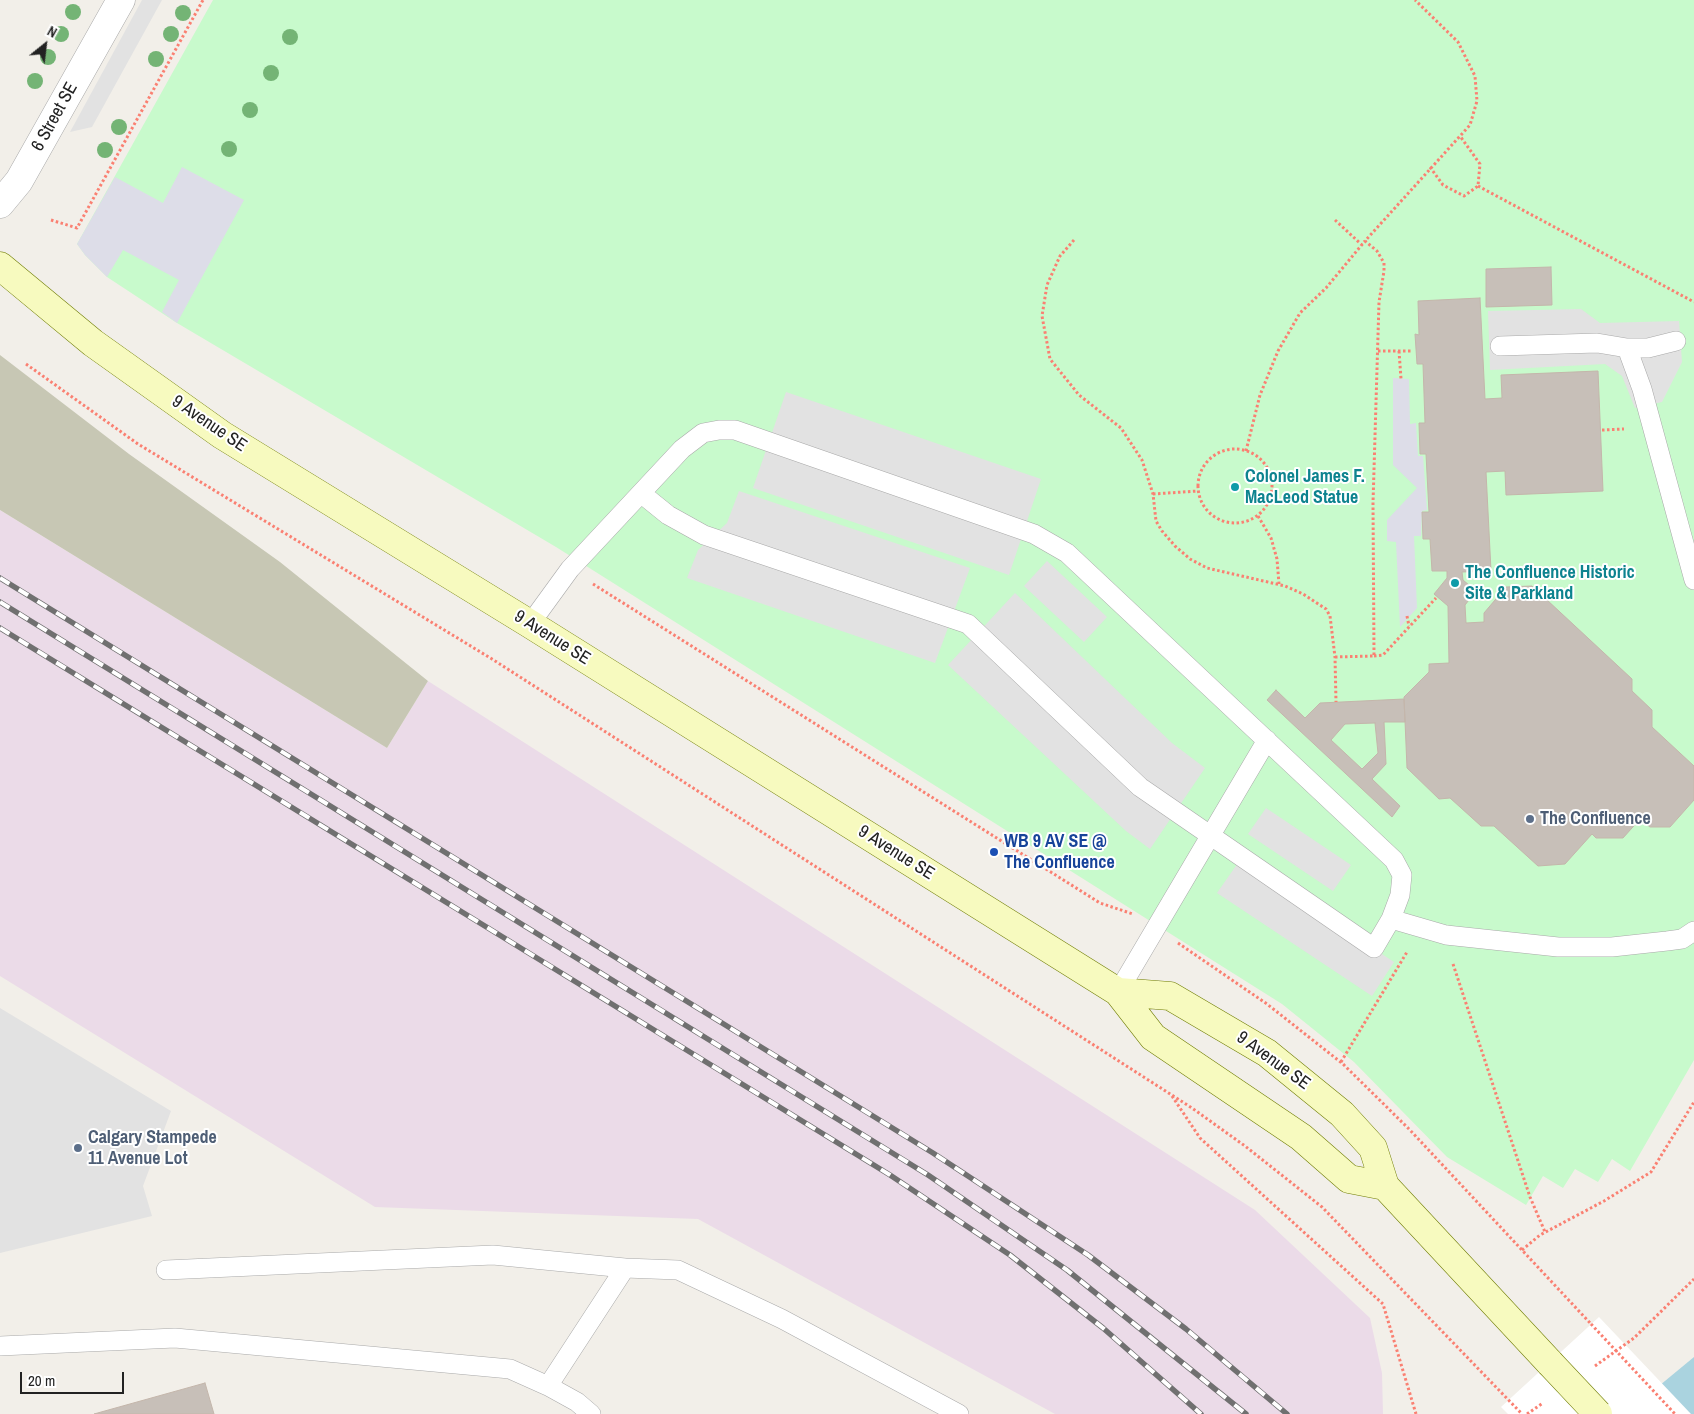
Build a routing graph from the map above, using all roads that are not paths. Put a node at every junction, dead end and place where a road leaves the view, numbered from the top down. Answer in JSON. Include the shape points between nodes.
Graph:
{"nodes":[{"id":1,"x":121,"y":0,"type":"edge"},
{"id":2,"x":0,"y":204,"type":"edge"},
{"id":3,"x":0,"y":266,"type":"edge"},
{"id":4,"x":1676,"y":341,"type":"dead end"},
{"id":5,"x":1500,"y":346,"type":"dead end"},
{"id":6,"x":1627,"y":348,"type":"junction"},
{"id":7,"x":642,"y":494,"type":"junction"},
{"id":8,"x":1694,"y":580,"type":"edge"},
{"id":9,"x":530,"y":624,"type":"junction"},
{"id":10,"x":1267,"y":740,"type":"junction"},
{"id":11,"x":1210,"y":837,"type":"junction"},
{"id":12,"x":1391,"y":919,"type":"junction"},
{"id":13,"x":1694,"y":931,"type":"edge"},
{"id":14,"x":1118,"y":992,"type":"junction"},
{"id":15,"x":1385,"y":1186,"type":"junction"},
{"id":16,"x":624,"y":1268,"type":"junction"},
{"id":17,"x":166,"y":1270,"type":"dead end"},
{"id":18,"x":0,"y":1346,"type":"edge"},
{"id":19,"x":548,"y":1386,"type":"junction"},
{"id":20,"x":591,"y":1414,"type":"edge"},
{"id":21,"x":959,"y":1414,"type":"edge"},
{"id":22,"x":1598,"y":1414,"type":"edge"}],
"edges":[{"from":1,"to":2,"type":"street","name":"6 Street SE","via":[[19,181]]},
{"from":3,"to":9,"type":"main road","name":"9 Avenue SE","via":[[93,343],[222,435]]},
{"from":4,"to":6,"type":"lane","via":[[1648,348]]},
{"from":5,"to":6,"type":"lane","via":[[1597,343]]},
{"from":6,"to":8,"type":"lane","via":[[1642,389]]},
{"from":7,"to":9,"type":"lane","via":[[570,569]]},
{"from":7,"to":10,"type":"lane","via":[[682,449],[702,433],[735,430],[1034,534],[1067,553]]},
{"from":7,"to":11,"type":"lane","via":[[668,515],[704,535],[968,624],[1140,787]]},
{"from":9,"to":14,"type":"main road","name":"9 Avenue SE"},
{"from":10,"to":11,"type":"lane"},
{"from":10,"to":12,"type":"lane","via":[[1394,860],[1402,875],[1402,885]]},
{"from":11,"to":12,"type":"lane","via":[[1374,948]]},
{"from":11,"to":14,"type":"lane"},
{"from":12,"to":13,"type":"lane","via":[[1446,935],[1558,947],[1667,942]]},
{"from":14,"to":15,"type":"main road","name":"9 Avenue SE","via":[[1153,1037],[1301,1137],[1349,1179]]},
{"from":14,"to":15,"type":"main road","name":"9 Avenue SE","via":[[1170,996],[1267,1053],[1342,1114],[1373,1148]]},
{"from":15,"to":22,"type":"main road","name":"9 Avenue SE","bridge":true},
{"from":16,"to":17,"type":"lane","via":[[493,1255]]},
{"from":16,"to":19,"type":"lane"},
{"from":16,"to":21,"type":"lane","via":[[678,1270],[782,1319]]},
{"from":18,"to":19,"type":"lane","via":[[175,1338],[510,1369]]},
{"from":19,"to":20,"type":"lane"}]}
